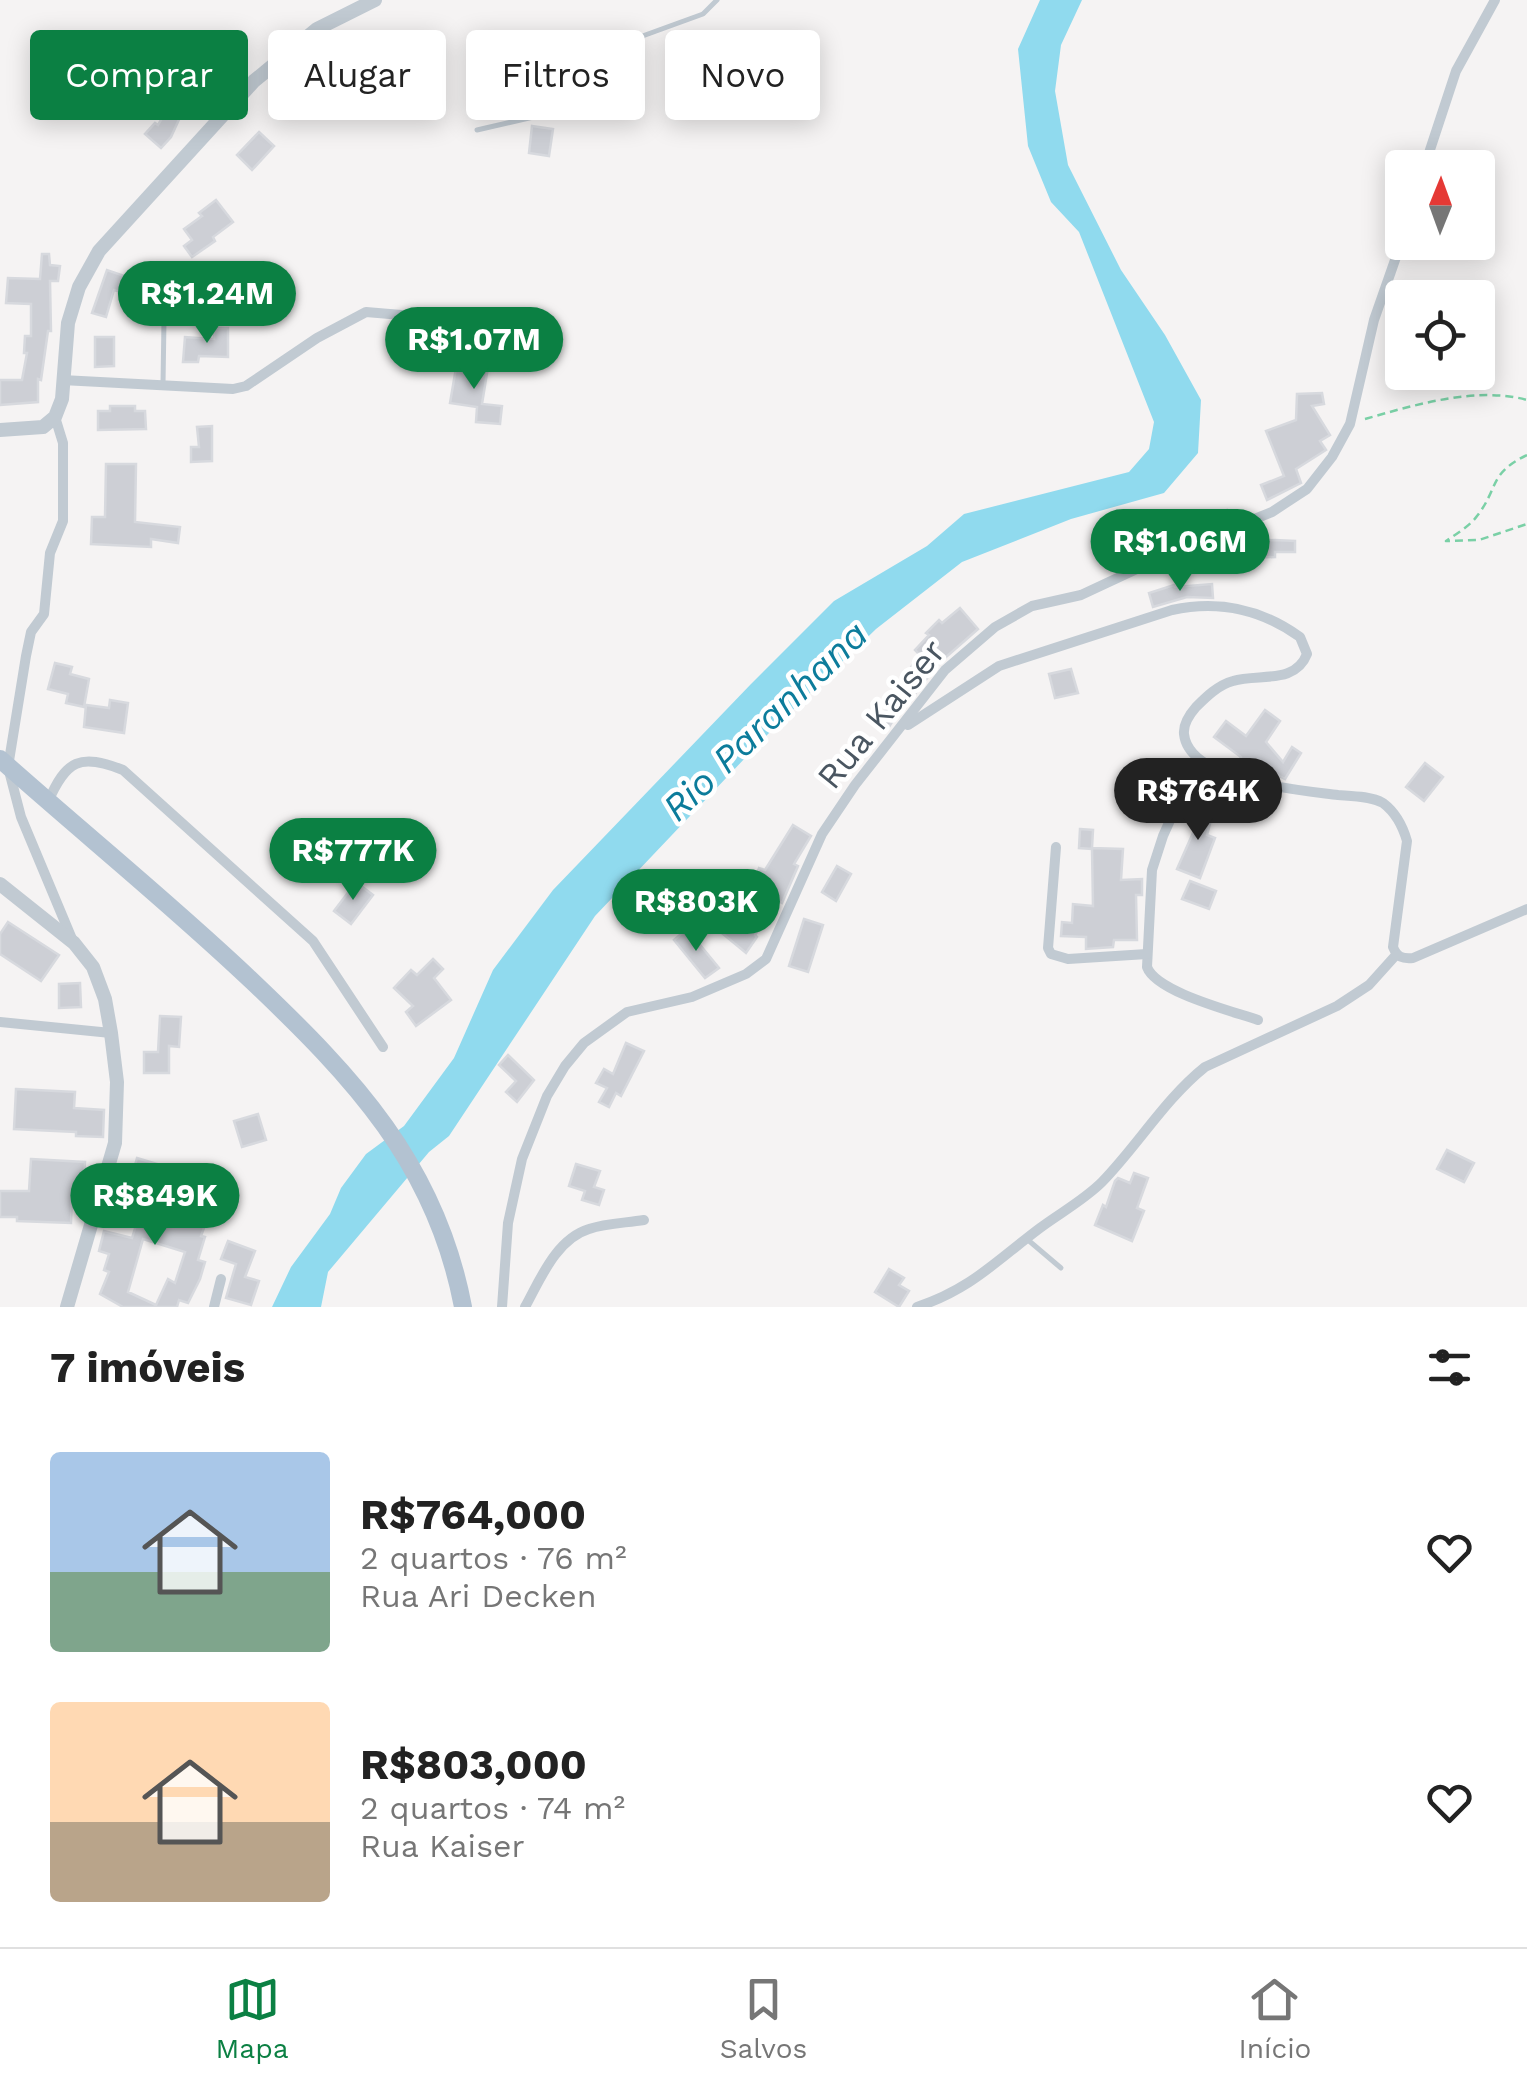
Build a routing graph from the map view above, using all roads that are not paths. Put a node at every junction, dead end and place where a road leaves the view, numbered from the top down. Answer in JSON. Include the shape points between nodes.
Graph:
{"nodes":[{"id":1,"x":376,"y":0,"type":"edge"},
{"id":2,"x":717,"y":0,"type":"edge"},
{"id":3,"x":1495,"y":0,"type":"edge"},
{"id":4,"x":477,"y":130,"type":"dead end"},
{"id":5,"x":1430,"y":150,"type":"edge"},
{"id":6,"x":1395,"y":260,"type":"edge"},
{"id":7,"x":164,"y":320,"type":"dead end"},
{"id":8,"x":474,"y":352,"type":"dead end"},
{"id":9,"x":62,"y":380,"type":"junction"},
{"id":10,"x":163,"y":384,"type":"junction"},
{"id":11,"x":55,"y":417,"type":"junction"},
{"id":12,"x":0,"y":430,"type":"edge"},
{"id":13,"x":899,"y":731,"type":"junction"},
{"id":14,"x":1197,"y":760,"type":"junction"},
{"id":15,"x":4,"y":763,"type":"edge"},
{"id":16,"x":48,"y":802,"type":"junction"},
{"id":17,"x":1056,"y":848,"type":"dead end"},
{"id":18,"x":0,"y":884,"type":"edge"},
{"id":19,"x":1527,"y":909,"type":"edge"},
{"id":20,"x":74,"y":943,"type":"junction"},
{"id":21,"x":1147,"y":954,"type":"junction"},
{"id":22,"x":1396,"y":955,"type":"junction"},
{"id":23,"x":1258,"y":1020,"type":"dead end"},
{"id":24,"x":0,"y":1022,"type":"edge"},
{"id":25,"x":111,"y":1033,"type":"junction"},
{"id":26,"x":383,"y":1047,"type":"dead end"},
{"id":27,"x":644,"y":1220,"type":"dead end"},
{"id":28,"x":1026,"y":1238,"type":"junction"},
{"id":29,"x":1060,"y":1268,"type":"dead end"},
{"id":30,"x":221,"y":1279,"type":"dead end"},
{"id":31,"x":67,"y":1307,"type":"edge"},
{"id":32,"x":214,"y":1307,"type":"edge"},
{"id":33,"x":463,"y":1307,"type":"edge"},
{"id":34,"x":502,"y":1307,"type":"edge"},
{"id":35,"x":524,"y":1307,"type":"edge"},
{"id":36,"x":916,"y":1307,"type":"edge"}],
"edges":[{"from":1,"to":9,"type":"street","via":[[316,29],[254,81],[100,252],[79,286],[68,323]]},
{"from":2,"to":4,"type":"lane","via":[[703,14],[636,38],[629,50],[633,88],[624,96]]},
{"from":3,"to":5,"type":"street","via":[[1456,71]]},
{"from":6,"to":13,"type":"street","name":"Rua Kaiser","via":[[1350,424],[1307,490],[1272,512],[1082,595],[1032,606],[995,627],[945,670]]},
{"from":7,"to":10,"type":"lane"},
{"from":8,"to":10,"type":"street","via":[[437,318],[366,312],[246,386]]},
{"from":9,"to":10,"type":"street"},
{"from":9,"to":11,"type":"street"},
{"from":11,"to":12,"type":"street","via":[[43,427]]},
{"from":11,"to":15,"type":"street","via":[[64,443],[64,521],[50,553],[44,614],[31,632]]},
{"from":13,"to":14,"type":"street","via":[[999,666],[1172,610],[1222,605],[1300,636],[1306,654],[1295,669],[1224,684],[1193,710],[1184,738]]},
{"from":13,"to":34,"type":"street","name":"Rua Kaiser","via":[[822,834],[766,959],[692,997],[627,1012],[565,1066],[522,1159],[508,1223]]},
{"from":14,"to":21,"type":"street","via":[[1152,870]]},
{"from":14,"to":22,"type":"street","via":[[1266,785],[1382,803],[1402,824],[1407,841]]},
{"from":15,"to":16,"type":"main road"},
{"from":15,"to":20,"type":"street"},
{"from":16,"to":26,"type":"street","via":[[60,774],[76,762],[98,760],[123,770],[313,941]]},
{"from":16,"to":33,"type":"main road","via":[[206,938],[365,1096],[431,1205]]},
{"from":17,"to":21,"type":"street","via":[[1052,954]]},
{"from":18,"to":20,"type":"street"},
{"from":19,"to":22,"type":"street","via":[[1414,958]]},
{"from":20,"to":25,"type":"street","via":[[93,966]]},
{"from":21,"to":23,"type":"street","via":[[1153,979]]},
{"from":22,"to":28,"type":"street","via":[[1369,985],[1337,1006],[1206,1067],[1100,1184]]},
{"from":24,"to":25,"type":"street"},
{"from":25,"to":31,"type":"street","via":[[115,1142]]},
{"from":27,"to":35,"type":"street","via":[[574,1236]]},
{"from":28,"to":29,"type":"lane"},
{"from":28,"to":36,"type":"street","via":[[980,1278]]},
{"from":30,"to":32,"type":"street"}]}
